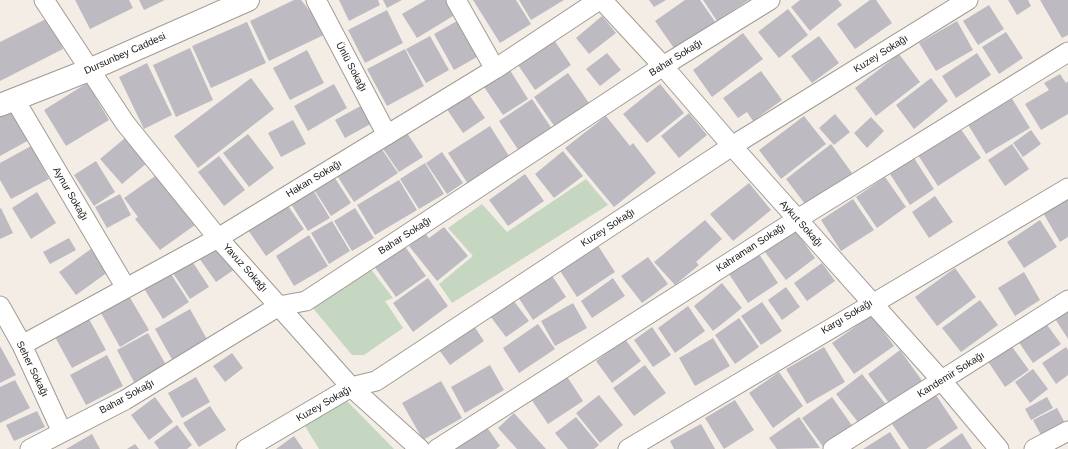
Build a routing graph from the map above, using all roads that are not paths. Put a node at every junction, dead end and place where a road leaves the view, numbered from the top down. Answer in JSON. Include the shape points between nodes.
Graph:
{"nodes":[{"id":1,"x":44,"y":0,"type":"edge"},
{"id":2,"x":248,"y":0,"type":"edge"},
{"id":3,"x":316,"y":0,"type":"edge"},
{"id":4,"x":456,"y":0,"type":"edge"},
{"id":5,"x":600,"y":0,"type":"edge"},
{"id":6,"x":770,"y":0,"type":"edge"},
{"id":7,"x":968,"y":0,"type":"edge"},
{"id":8,"x":1068,"y":52,"type":"edge"},
{"id":9,"x":663,"y":66,"type":"junction"},
{"id":10,"x":495,"y":69,"type":"junction"},
{"id":11,"x":89,"y":70,"type":"junction"},
{"id":12,"x":8,"y":102,"type":"edge"},
{"id":13,"x":387,"y":135,"type":"junction"},
{"id":14,"x":732,"y":146,"type":"junction"},
{"id":15,"x":1068,"y":188,"type":"edge"},
{"id":16,"x":796,"y":220,"type":"junction"},
{"id":17,"x":218,"y":238,"type":"junction"},
{"id":18,"x":126,"y":288,"type":"junction"},
{"id":19,"x":1068,"y":300,"type":"edge"},
{"id":20,"x":872,"y":302,"type":"junction"},
{"id":21,"x":0,"y":306,"type":"edge"},
{"id":22,"x":279,"y":306,"type":"junction"},
{"id":23,"x":22,"y":346,"type":"junction"},
{"id":24,"x":942,"y":381,"type":"junction"},
{"id":25,"x":351,"y":387,"type":"junction"},
{"id":26,"x":1068,"y":431,"type":"edge"},
{"id":27,"x":62,"y":432,"type":"junction"},
{"id":28,"x":30,"y":449,"type":"edge"},
{"id":29,"x":246,"y":449,"type":"edge"},
{"id":30,"x":420,"y":449,"type":"edge"},
{"id":31,"x":436,"y":449,"type":"edge"},
{"id":32,"x":628,"y":449,"type":"edge"},
{"id":33,"x":833,"y":449,"type":"edge"},
{"id":34,"x":999,"y":449,"type":"edge"},
{"id":35,"x":1034,"y":449,"type":"edge"}],
"edges":[{"from":1,"to":11,"type":"street","name":"Yavuz Sokağı"},
{"from":2,"to":11,"type":"street","name":"Dursunbey Caddesi"},
{"from":3,"to":13,"type":"street","name":"Ünlü Sokağı"},
{"from":4,"to":10,"type":"street"},
{"from":5,"to":9,"type":"street","name":"Aykut Sokağı"},
{"from":5,"to":10,"type":"street","name":"Hakan Sokağı"},
{"from":6,"to":9,"type":"street","name":"Bahar Sokağı"},
{"from":7,"to":14,"type":"street","name":"Kuzey Sokağı"},
{"from":8,"to":16,"type":"street","name":"Kahraman Sokağı"},
{"from":9,"to":14,"type":"street","name":"Aykut Sokağı"},
{"from":9,"to":22,"type":"street","name":"Bahar Sokağı","via":[[306,301]]},
{"from":10,"to":13,"type":"street","name":"Hakan Sokağı"},
{"from":11,"to":12,"type":"street","name":"Dursunbey Caddesi"},
{"from":11,"to":17,"type":"street","name":"Yavuz Sokağı","via":[[125,123]]},
{"from":12,"to":18,"type":"street","name":"Aynur Sokağı"},
{"from":13,"to":17,"type":"street","name":"Hakan Sokağı"},
{"from":14,"to":16,"type":"street","name":"Aykut Sokağı"},
{"from":14,"to":25,"type":"street","name":"Kuzey Sokağı","via":[[376,381]]},
{"from":15,"to":20,"type":"street","name":"Kargı Sokağı"},
{"from":16,"to":20,"type":"street","name":"Aykut Sokağı"},
{"from":16,"to":31,"type":"street","name":"Kahraman Sokağı"},
{"from":17,"to":18,"type":"street","name":"Hakan Sokağı"},
{"from":17,"to":22,"type":"street","name":"Yavuz Sokağı"},
{"from":18,"to":23,"type":"street","name":"Hakan Sokağı"},
{"from":19,"to":24,"type":"street","name":"Kandemir Sokağı"},
{"from":20,"to":24,"type":"street","name":"Aykut Sokağı"},
{"from":20,"to":32,"type":"street","name":"Kargı Sokağı"},
{"from":21,"to":23,"type":"street","name":"Seher Sokağı"},
{"from":22,"to":25,"type":"street","name":"Yavuz Sokağı"},
{"from":22,"to":27,"type":"street","name":"Bahar Sokağı","via":[[125,400]]},
{"from":23,"to":27,"type":"street","name":"Seher Sokağı"},
{"from":24,"to":33,"type":"street","name":"Kandemir Sokağı"},
{"from":24,"to":34,"type":"street","name":"Aykut Sokağı"},
{"from":25,"to":29,"type":"street","name":"Kuzey Sokağı"},
{"from":25,"to":30,"type":"street","name":"Yavuz Sokağı"},
{"from":26,"to":35,"type":"street"},
{"from":27,"to":28,"type":"street","name":"Bahar Sokağı"}]}
